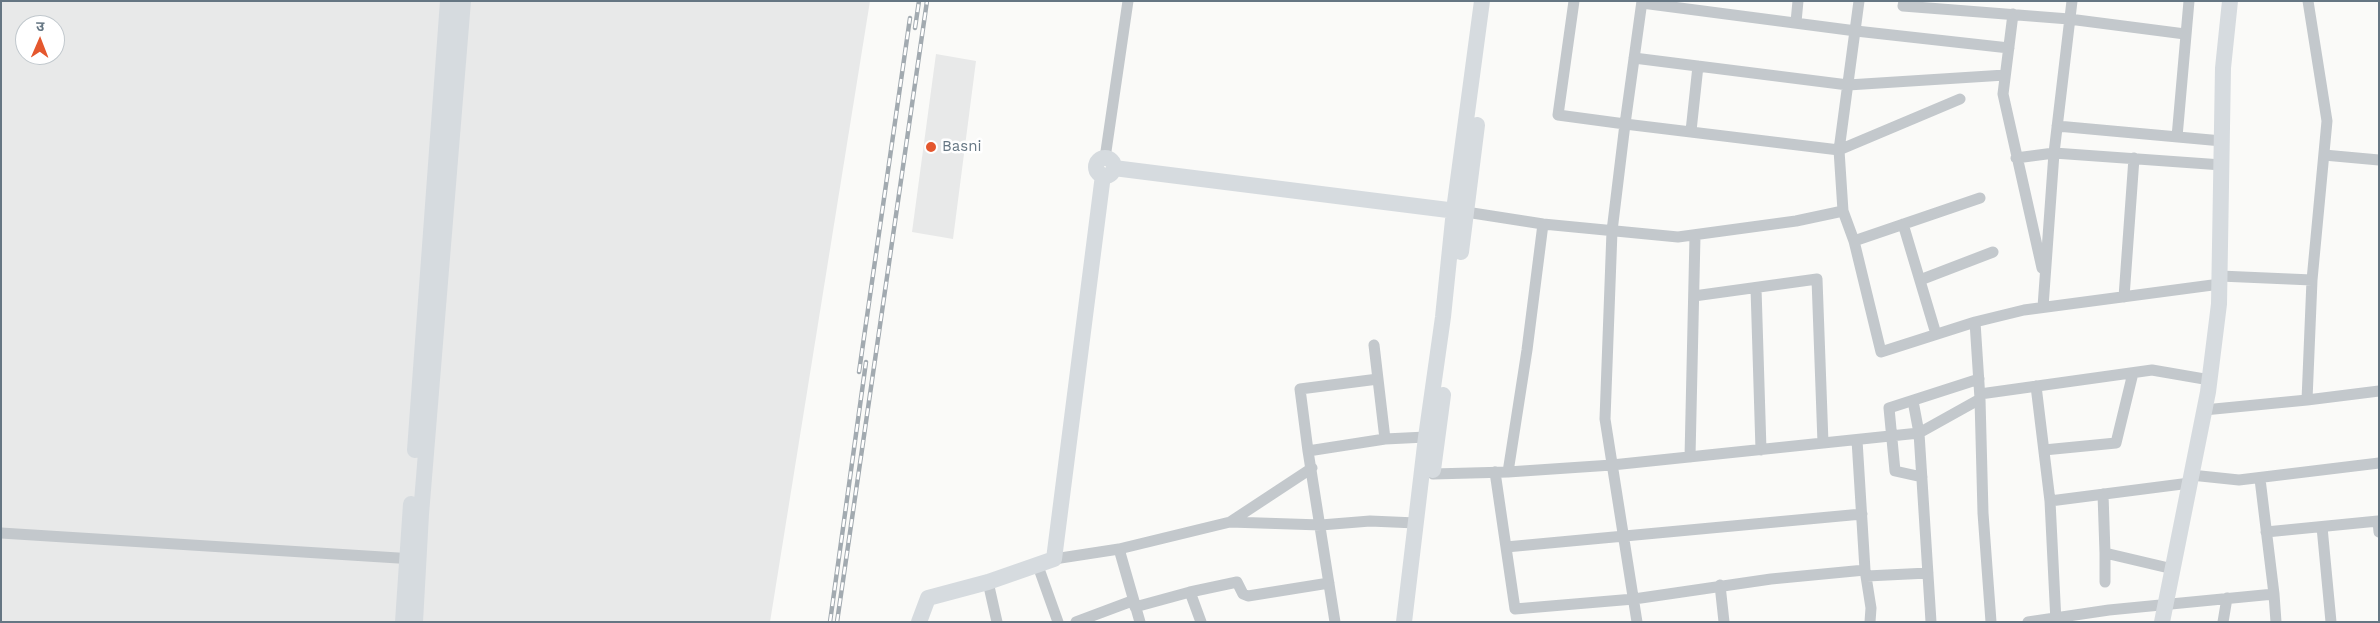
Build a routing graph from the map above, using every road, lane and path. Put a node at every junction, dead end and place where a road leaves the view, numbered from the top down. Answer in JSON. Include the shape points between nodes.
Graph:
{"nodes":[{"id":1,"x":448,"y":1,"type":"edge"},
{"id":2,"x":463,"y":1,"type":"edge"},
{"id":3,"x":1128,"y":1,"type":"edge"},
{"id":4,"x":1492,"y":1,"type":"edge"},
{"id":5,"x":1574,"y":1,"type":"edge"},
{"id":6,"x":1798,"y":1,"type":"edge"},
{"id":7,"x":1859,"y":1,"type":"edge"},
{"id":8,"x":1904,"y":1,"type":"edge"},
{"id":9,"x":2072,"y":1,"type":"edge"},
{"id":10,"x":2189,"y":1,"type":"edge"},
{"id":11,"x":2230,"y":1,"type":"edge"},
{"id":12,"x":2308,"y":1,"type":"edge"},
{"id":13,"x":1642,"y":2,"type":"edge"},
{"id":14,"x":1484,"y":12,"type":"edge"},
{"id":15,"x":2013,"y":14,"type":"junction"},
{"id":16,"x":2069,"y":19,"type":"junction"},
{"id":17,"x":1796,"y":22,"type":"junction"},
{"id":18,"x":1856,"y":31,"type":"junction"},
{"id":19,"x":2185,"y":34,"type":"junction"},
{"id":20,"x":2009,"y":48,"type":"junction"},
{"id":21,"x":1634,"y":58,"type":"junction"},
{"id":22,"x":1698,"y":66,"type":"junction"},
{"id":23,"x":2006,"y":75,"type":"junction"},
{"id":24,"x":1848,"y":85,"type":"junction"},
{"id":25,"x":1960,"y":99,"type":"dead end"},
{"id":26,"x":1625,"y":124,"type":"junction"},
{"id":27,"x":2057,"y":126,"type":"junction"},
{"id":28,"x":1691,"y":131,"type":"junction"},
{"id":29,"x":2177,"y":137,"type":"junction"},
{"id":30,"x":2222,"y":141,"type":"junction"},
{"id":31,"x":1839,"y":150,"type":"junction"},
{"id":32,"x":2054,"y":153,"type":"junction"},
{"id":33,"x":2324,"y":155,"type":"junction"},
{"id":34,"x":2016,"y":158,"type":"junction"},
{"id":35,"x":2134,"y":158,"type":"junction"},
{"id":36,"x":2379,"y":160,"type":"edge"},
{"id":37,"x":2222,"y":164,"type":"junction"},
{"id":38,"x":1108,"y":167,"type":"junction"},
{"id":39,"x":1980,"y":198,"type":"dead end"},
{"id":40,"x":1460,"y":211,"type":"junction"},
{"id":41,"x":1843,"y":211,"type":"junction"},
{"id":42,"x":1543,"y":224,"type":"junction"},
{"id":43,"x":1903,"y":224,"type":"junction"},
{"id":44,"x":1612,"y":231,"type":"junction"},
{"id":45,"x":1695,"y":236,"type":"junction"},
{"id":46,"x":1854,"y":241,"type":"junction"},
{"id":47,"x":1993,"y":252,"type":"dead end"},
{"id":48,"x":1920,"y":280,"type":"junction"},
{"id":49,"x":2220,"y":280,"type":"junction"},
{"id":50,"x":2312,"y":280,"type":"junction"},
{"id":51,"x":2046,"y":284,"type":"junction"},
{"id":52,"x":1756,"y":288,"type":"junction"},
{"id":53,"x":1694,"y":296,"type":"junction"},
{"id":54,"x":2124,"y":297,"type":"junction"},
{"id":55,"x":2043,"y":307,"type":"junction"},
{"id":56,"x":1975,"y":322,"type":"junction"},
{"id":57,"x":1936,"y":334,"type":"junction"},
{"id":58,"x":1374,"y":345,"type":"dead end"},
{"id":59,"x":2133,"y":373,"type":"junction"},
{"id":60,"x":1378,"y":379,"type":"junction"},
{"id":61,"x":1979,"y":379,"type":"junction"},
{"id":62,"x":2210,"y":380,"type":"junction"},
{"id":63,"x":2036,"y":386,"type":"junction"},
{"id":64,"x":2379,"y":391,"type":"edge"},
{"id":65,"x":1980,"y":397,"type":"junction"},
{"id":66,"x":1913,"y":400,"type":"junction"},
{"id":67,"x":2307,"y":400,"type":"junction"},
{"id":68,"x":2204,"y":410,"type":"junction"},
{"id":69,"x":1919,"y":433,"type":"junction"},
{"id":70,"x":1891,"y":436,"type":"junction"},
{"id":71,"x":1426,"y":437,"type":"junction"},
{"id":72,"x":1386,"y":439,"type":"junction"},
{"id":73,"x":1857,"y":440,"type":"junction"},
{"id":74,"x":1823,"y":443,"type":"junction"},
{"id":75,"x":1761,"y":450,"type":"junction"},
{"id":76,"x":2044,"y":450,"type":"junction"},
{"id":77,"x":1308,"y":451,"type":"junction"},
{"id":78,"x":1690,"y":457,"type":"junction"},
{"id":79,"x":2379,"y":463,"type":"edge"},
{"id":80,"x":1612,"y":465,"type":"junction"},
{"id":81,"x":1312,"y":468,"type":"junction"},
{"id":82,"x":1494,"y":472,"type":"junction"},
{"id":83,"x":1508,"y":472,"type":"junction"},
{"id":84,"x":1432,"y":474,"type":"junction"},
{"id":85,"x":1922,"y":477,"type":"junction"},
{"id":86,"x":2190,"y":479,"type":"junction"},
{"id":87,"x":2260,"y":479,"type":"junction"},
{"id":88,"x":2103,"y":494,"type":"junction"},
{"id":89,"x":2050,"y":501,"type":"junction"},
{"id":90,"x":1862,"y":514,"type":"junction"},
{"id":91,"x":1230,"y":522,"type":"junction"},
{"id":92,"x":1416,"y":522,"type":"junction"},
{"id":93,"x":1321,"y":525,"type":"junction"},
{"id":94,"x":2322,"y":527,"type":"junction"},
{"id":95,"x":2266,"y":532,"type":"junction"},
{"id":96,"x":2379,"y":532,"type":"edge"},
{"id":97,"x":1,"y":533,"type":"edge"},
{"id":98,"x":1625,"y":536,"type":"junction"},
{"id":99,"x":1506,"y":547,"type":"junction"},
{"id":100,"x":1119,"y":550,"type":"junction"},
{"id":101,"x":2105,"y":553,"type":"junction"},
{"id":102,"x":413,"y":558,"type":"junction"},
{"id":103,"x":1054,"y":559,"type":"junction"},
{"id":104,"x":1038,"y":566,"type":"junction"},
{"id":105,"x":2173,"y":569,"type":"junction"},
{"id":106,"x":1866,"y":573,"type":"junction"},
{"id":107,"x":1928,"y":574,"type":"junction"},
{"id":108,"x":988,"y":582,"type":"junction"},
{"id":109,"x":2105,"y":582,"type":"dead end"},
{"id":110,"x":1329,"y":583,"type":"junction"},
{"id":111,"x":1720,"y":585,"type":"junction"},
{"id":112,"x":1190,"y":592,"type":"junction"},
{"id":113,"x":2274,"y":594,"type":"junction"},
{"id":114,"x":2228,"y":598,"type":"junction"},
{"id":115,"x":1634,"y":599,"type":"junction"},
{"id":116,"x":1134,"y":604,"type":"junction"},
{"id":117,"x":2164,"y":614,"type":"edge"},
{"id":118,"x":2109,"y":616,"type":"edge"},
{"id":119,"x":2056,"y":619,"type":"edge"},
{"id":120,"x":403,"y":622,"type":"edge"},
{"id":121,"x":415,"y":622,"type":"edge"},
{"id":122,"x":918,"y":622,"type":"edge"},
{"id":123,"x":997,"y":622,"type":"edge"},
{"id":124,"x":1058,"y":622,"type":"edge"},
{"id":125,"x":1076,"y":622,"type":"edge"},
{"id":126,"x":1140,"y":622,"type":"edge"},
{"id":127,"x":1201,"y":622,"type":"edge"},
{"id":128,"x":1335,"y":622,"type":"edge"},
{"id":129,"x":1404,"y":622,"type":"edge"},
{"id":130,"x":1414,"y":622,"type":"edge"},
{"id":131,"x":1637,"y":622,"type":"edge"},
{"id":132,"x":1724,"y":622,"type":"edge"},
{"id":133,"x":1870,"y":622,"type":"edge"},
{"id":134,"x":1931,"y":622,"type":"edge"},
{"id":135,"x":1991,"y":622,"type":"edge"},
{"id":136,"x":2028,"y":622,"type":"edge"},
{"id":137,"x":2223,"y":622,"type":"edge"},
{"id":138,"x":2276,"y":622,"type":"edge"},
{"id":139,"x":2331,"y":622,"type":"edge"}],
"edges":[{"from":1,"to":102,"type":"street"},
{"from":2,"to":102,"type":"street","via":[[424,484]]},
{"from":3,"to":38,"type":"street"},
{"from":4,"to":14,"type":"street"},
{"from":5,"to":26,"type":"street","via":[[1558,115]]},
{"from":6,"to":17,"type":"street"},
{"from":7,"to":18,"type":"street"},
{"from":8,"to":15,"type":"street","via":[[1904,6]]},
{"from":9,"to":16,"type":"street"},
{"from":10,"to":19,"type":"street"},
{"from":11,"to":30,"type":"street","via":[[2223,68]]},
{"from":12,"to":33,"type":"street","via":[[2327,121]]},
{"from":13,"to":17,"type":"street"},
{"from":13,"to":21,"type":"street"},
{"from":14,"to":40,"type":"street"},
{"from":15,"to":16,"type":"street"},
{"from":15,"to":20,"type":"street"},
{"from":16,"to":19,"type":"street"},
{"from":16,"to":27,"type":"street"},
{"from":17,"to":18,"type":"street"},
{"from":18,"to":20,"type":"street"},
{"from":18,"to":24,"type":"street"},
{"from":19,"to":29,"type":"street"},
{"from":20,"to":23,"type":"street"},
{"from":21,"to":22,"type":"street"},
{"from":21,"to":26,"type":"street"},
{"from":22,"to":24,"type":"street"},
{"from":22,"to":28,"type":"street"},
{"from":23,"to":24,"type":"street"},
{"from":23,"to":34,"type":"street","via":[[2003,94]]},
{"from":24,"to":31,"type":"street"},
{"from":25,"to":31,"type":"street"},
{"from":26,"to":28,"type":"street"},
{"from":26,"to":44,"type":"street"},
{"from":27,"to":29,"type":"street"},
{"from":27,"to":32,"type":"street"},
{"from":28,"to":31,"type":"street"},
{"from":29,"to":30,"type":"street"},
{"from":30,"to":37,"type":"street"},
{"from":31,"to":41,"type":"street"},
{"from":32,"to":34,"type":"street"},
{"from":32,"to":35,"type":"street"},
{"from":32,"to":51,"type":"street"},
{"from":33,"to":36,"type":"street"},
{"from":33,"to":50,"type":"street"},
{"from":34,"to":51,"type":"street"},
{"from":35,"to":37,"type":"street"},
{"from":35,"to":54,"type":"street"},
{"from":37,"to":49,"type":"street"},
{"from":38,"to":40,"type":"street"},
{"from":38,"to":103,"type":"street"},
{"from":39,"to":43,"type":"street"},
{"from":40,"to":42,"type":"street"},
{"from":40,"to":71,"type":"street"},
{"from":40,"to":84,"type":"street"},
{"from":41,"to":45,"type":"street"},
{"from":41,"to":46,"type":"street"},
{"from":42,"to":44,"type":"street"},
{"from":42,"to":83,"type":"street"},
{"from":43,"to":46,"type":"street"},
{"from":43,"to":48,"type":"street"},
{"from":44,"to":45,"type":"street"},
{"from":44,"to":80,"type":"street","via":[[1605,419]]},
{"from":45,"to":53,"type":"street"},
{"from":46,"to":57,"type":"street","via":[[1881,352]]},
{"from":47,"to":48,"type":"street"},
{"from":48,"to":57,"type":"street"},
{"from":49,"to":50,"type":"street"},
{"from":49,"to":54,"type":"street"},
{"from":49,"to":62,"type":"street"},
{"from":50,"to":67,"type":"street"},
{"from":51,"to":55,"type":"street"},
{"from":52,"to":53,"type":"street"},
{"from":52,"to":74,"type":"street","via":[[1817,279]]},
{"from":52,"to":75,"type":"street"},
{"from":53,"to":78,"type":"street"},
{"from":54,"to":55,"type":"street"},
{"from":55,"to":56,"type":"street"},
{"from":56,"to":57,"type":"street"},
{"from":56,"to":61,"type":"street"},
{"from":58,"to":60,"type":"street"},
{"from":59,"to":62,"type":"street","via":[[2152,370]]},
{"from":59,"to":63,"type":"street"},
{"from":59,"to":76,"type":"street","via":[[2116,443]]},
{"from":60,"to":72,"type":"street"},
{"from":60,"to":77,"type":"street","via":[[1300,389]]},
{"from":61,"to":65,"type":"street"},
{"from":61,"to":66,"type":"street"},
{"from":62,"to":68,"type":"street"},
{"from":63,"to":65,"type":"street"},
{"from":63,"to":76,"type":"street"},
{"from":64,"to":67,"type":"street"},
{"from":65,"to":69,"type":"street"},
{"from":65,"to":135,"type":"street","via":[[1983,513]]},
{"from":66,"to":69,"type":"street"},
{"from":66,"to":70,"type":"street","via":[[1889,408]]},
{"from":67,"to":68,"type":"street"},
{"from":68,"to":86,"type":"street"},
{"from":69,"to":70,"type":"street"},
{"from":69,"to":85,"type":"street"},
{"from":70,"to":73,"type":"street"},
{"from":70,"to":85,"type":"street","via":[[1895,470]]},
{"from":71,"to":72,"type":"street"},
{"from":71,"to":92,"type":"street"},
{"from":72,"to":77,"type":"street"},
{"from":73,"to":74,"type":"street"},
{"from":73,"to":90,"type":"street"},
{"from":74,"to":75,"type":"street"},
{"from":75,"to":78,"type":"street"},
{"from":76,"to":89,"type":"street"},
{"from":77,"to":81,"type":"street"},
{"from":78,"to":80,"type":"street"},
{"from":79,"to":87,"type":"street"},
{"from":80,"to":83,"type":"street"},
{"from":80,"to":98,"type":"street"},
{"from":81,"to":91,"type":"street"},
{"from":81,"to":93,"type":"street"},
{"from":82,"to":83,"type":"street"},
{"from":82,"to":84,"type":"street"},
{"from":82,"to":99,"type":"street"},
{"from":84,"to":130,"type":"street"},
{"from":85,"to":107,"type":"street"},
{"from":86,"to":87,"type":"street"},
{"from":86,"to":88,"type":"street"},
{"from":86,"to":105,"type":"street"},
{"from":87,"to":95,"type":"street"},
{"from":88,"to":89,"type":"street"},
{"from":88,"to":101,"type":"street"},
{"from":89,"to":119,"type":"street"},
{"from":90,"to":98,"type":"street"},
{"from":90,"to":106,"type":"street"},
{"from":91,"to":93,"type":"street"},
{"from":91,"to":100,"type":"street"},
{"from":92,"to":93,"type":"street"},
{"from":92,"to":129,"type":"street"},
{"from":93,"to":110,"type":"street"},
{"from":94,"to":95,"type":"street"},
{"from":94,"to":96,"type":"street","via":[[2378,521]]},
{"from":94,"to":139,"type":"street"},
{"from":95,"to":113,"type":"street"},
{"from":97,"to":102,"type":"street"},
{"from":98,"to":99,"type":"street"},
{"from":98,"to":115,"type":"street"},
{"from":99,"to":115,"type":"street","via":[[1514,609]]},
{"from":100,"to":103,"type":"street"},
{"from":100,"to":116,"type":"street"},
{"from":101,"to":105,"type":"street"},
{"from":101,"to":109,"type":"street"},
{"from":102,"to":120,"type":"street"},
{"from":102,"to":121,"type":"street"},
{"from":103,"to":104,"type":"street"},
{"from":104,"to":108,"type":"street"},
{"from":104,"to":124,"type":"street"},
{"from":105,"to":117,"type":"street"},
{"from":106,"to":107,"type":"street"},
{"from":106,"to":111,"type":"street"},
{"from":106,"to":133,"type":"street"},
{"from":107,"to":134,"type":"street"},
{"from":108,"to":122,"type":"street","via":[[928,598]]},
{"from":108,"to":123,"type":"street"},
{"from":110,"to":112,"type":"street","via":[[1248,596],[1243,594],[1237,582]]},
{"from":110,"to":128,"type":"street"},
{"from":111,"to":115,"type":"street"},
{"from":111,"to":132,"type":"street"},
{"from":112,"to":116,"type":"street"},
{"from":112,"to":127,"type":"street"},
{"from":113,"to":114,"type":"street"},
{"from":113,"to":138,"type":"street"},
{"from":114,"to":117,"type":"street"},
{"from":114,"to":137,"type":"street"},
{"from":115,"to":131,"type":"street"},
{"from":116,"to":125,"type":"street"},
{"from":116,"to":126,"type":"street"},
{"from":117,"to":118,"type":"street"},
{"from":118,"to":119,"type":"street"},
{"from":119,"to":136,"type":"street"}]}
